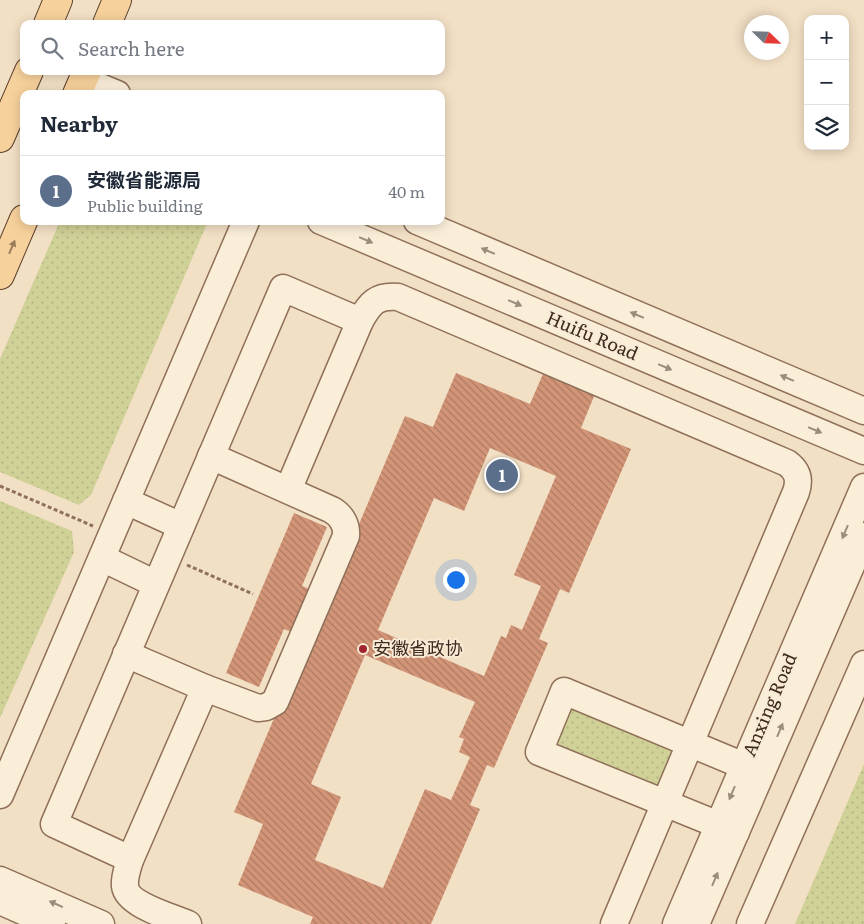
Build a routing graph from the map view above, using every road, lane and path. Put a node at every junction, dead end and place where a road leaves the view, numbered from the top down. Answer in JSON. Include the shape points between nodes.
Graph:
{"nodes":[{"id":1,"x":58,"y":0,"type":"edge"},
{"id":2,"x":117,"y":0,"type":"edge"},
{"id":3,"x":50,"y":20,"type":"edge"},
{"id":4,"x":109,"y":20,"type":"edge"},
{"id":5,"x":27,"y":75,"type":"edge"},
{"id":6,"x":82,"y":82,"type":"edge"},
{"id":7,"x":21,"y":90,"type":"edge"},
{"id":8,"x":105,"y":90,"type":"edge"},
{"id":9,"x":20,"y":92,"type":"edge"},
{"id":10,"x":0,"y":138,"type":"edge"},
{"id":11,"x":21,"y":225,"type":"edge"},
{"id":12,"x":244,"y":225,"type":"edge"},
{"id":13,"x":330,"y":225,"type":"edge"},
{"id":14,"x":426,"y":225,"type":"edge"},
{"id":15,"x":0,"y":275,"type":"edge"},
{"id":16,"x":360,"y":321,"type":"junction"},
{"id":17,"x":864,"y":411,"type":"edge"},
{"id":18,"x":864,"y":451,"type":"edge"},
{"id":19,"x":211,"y":456,"type":"junction"},
{"id":20,"x":0,"y":486,"type":"edge"},
{"id":21,"x":864,"y":487,"type":"edge"},
{"id":22,"x":288,"y":490,"type":"junction"},
{"id":23,"x":126,"y":502,"type":"junction"},
{"id":24,"x":181,"y":526,"type":"junction"},
{"id":25,"x":112,"y":535,"type":"junction"},
{"id":26,"x":864,"y":536,"type":"edge"},
{"id":27,"x":168,"y":557,"type":"junction"},
{"id":28,"x":102,"y":558,"type":"junction"},
{"id":29,"x":156,"y":584,"type":"junction"},
{"id":30,"x":253,"y":594,"type":"dead end"},
{"id":31,"x":126,"y":654,"type":"junction"},
{"id":32,"x":864,"y":664,"type":"edge"},
{"id":33,"x":205,"y":688,"type":"junction"},
{"id":34,"x":690,"y":744,"type":"junction"},
{"id":35,"x":752,"y":770,"type":"junction"},
{"id":36,"x":0,"y":795,"type":"edge"},
{"id":37,"x":665,"y":803,"type":"junction"},
{"id":38,"x":727,"y":828,"type":"junction"},
{"id":39,"x":130,"y":860,"type":"junction"},
{"id":40,"x":0,"y":880,"type":"edge"},
{"id":41,"x":0,"y":901,"type":"edge"},
{"id":42,"x":52,"y":924,"type":"edge"},
{"id":43,"x":101,"y":924,"type":"edge"},
{"id":44,"x":188,"y":924,"type":"edge"},
{"id":45,"x":614,"y":924,"type":"edge"},
{"id":46,"x":676,"y":924,"type":"edge"},
{"id":47,"x":696,"y":924,"type":"edge"},
{"id":48,"x":750,"y":924,"type":"edge"}],
"edges":[{"from":1,"to":3,"type":"main road"},
{"from":2,"to":4,"type":"main road"},
{"from":5,"to":7,"type":"main road"},
{"from":6,"to":8,"type":"street"},
{"from":9,"to":10,"type":"main road"},
{"from":15,"to":11,"type":"main road","one_way":true},
{"from":12,"to":23,"type":"street"},
{"from":13,"to":18,"type":"street","name":"Huifu Road","one_way":true},
{"from":17,"to":14,"type":"street","one_way":true},
{"from":16,"to":19,"type":"street","via":[[283,288]]},
{"from":16,"to":22,"type":"street"},
{"from":16,"to":34,"type":"street","via":[[367,309],[380,298],[398,297],[792,467],[799,478],[796,492]]},
{"from":19,"to":22,"type":"street"},
{"from":19,"to":24,"type":"street"},
{"from":20,"to":25,"type":"path"},
{"from":21,"to":35,"type":"street","name":"Anxing Road","one_way":true},
{"from":22,"to":33,"type":"street","via":[[337,512],[343,520],[346,536],[275,702],[266,707],[252,706]]},
{"from":23,"to":24,"type":"street"},
{"from":23,"to":25,"type":"street"},
{"from":24,"to":27,"type":"street"},
{"from":25,"to":28,"type":"street"},
{"from":35,"to":26,"type":"street","name":"Anxing Road","one_way":true},
{"from":27,"to":29,"type":"street"},
{"from":27,"to":30,"type":"path"},
{"from":28,"to":29,"type":"street"},
{"from":28,"to":36,"type":"street"},
{"from":29,"to":31,"type":"street"},
{"from":31,"to":33,"type":"street"},
{"from":31,"to":39,"type":"street","via":[[54,824]]},
{"from":32,"to":48,"type":"street"},
{"from":33,"to":39,"type":"street"},
{"from":34,"to":35,"type":"street"},
{"from":34,"to":37,"type":"street"},
{"from":34,"to":37,"type":"street","via":[[564,690],[539,752]]},
{"from":35,"to":38,"type":"street","name":"Anxing Road"},
{"from":37,"to":38,"type":"street"},
{"from":37,"to":45,"type":"street"},
{"from":38,"to":46,"type":"street","name":"Anxing Road"},
{"from":47,"to":38,"type":"street","name":"Anxing Road","one_way":true},
{"from":39,"to":44,"type":"street","via":[[124,885],[131,899]]},
{"from":43,"to":40,"type":"street","one_way":true},
{"from":41,"to":42,"type":"street"}]}
